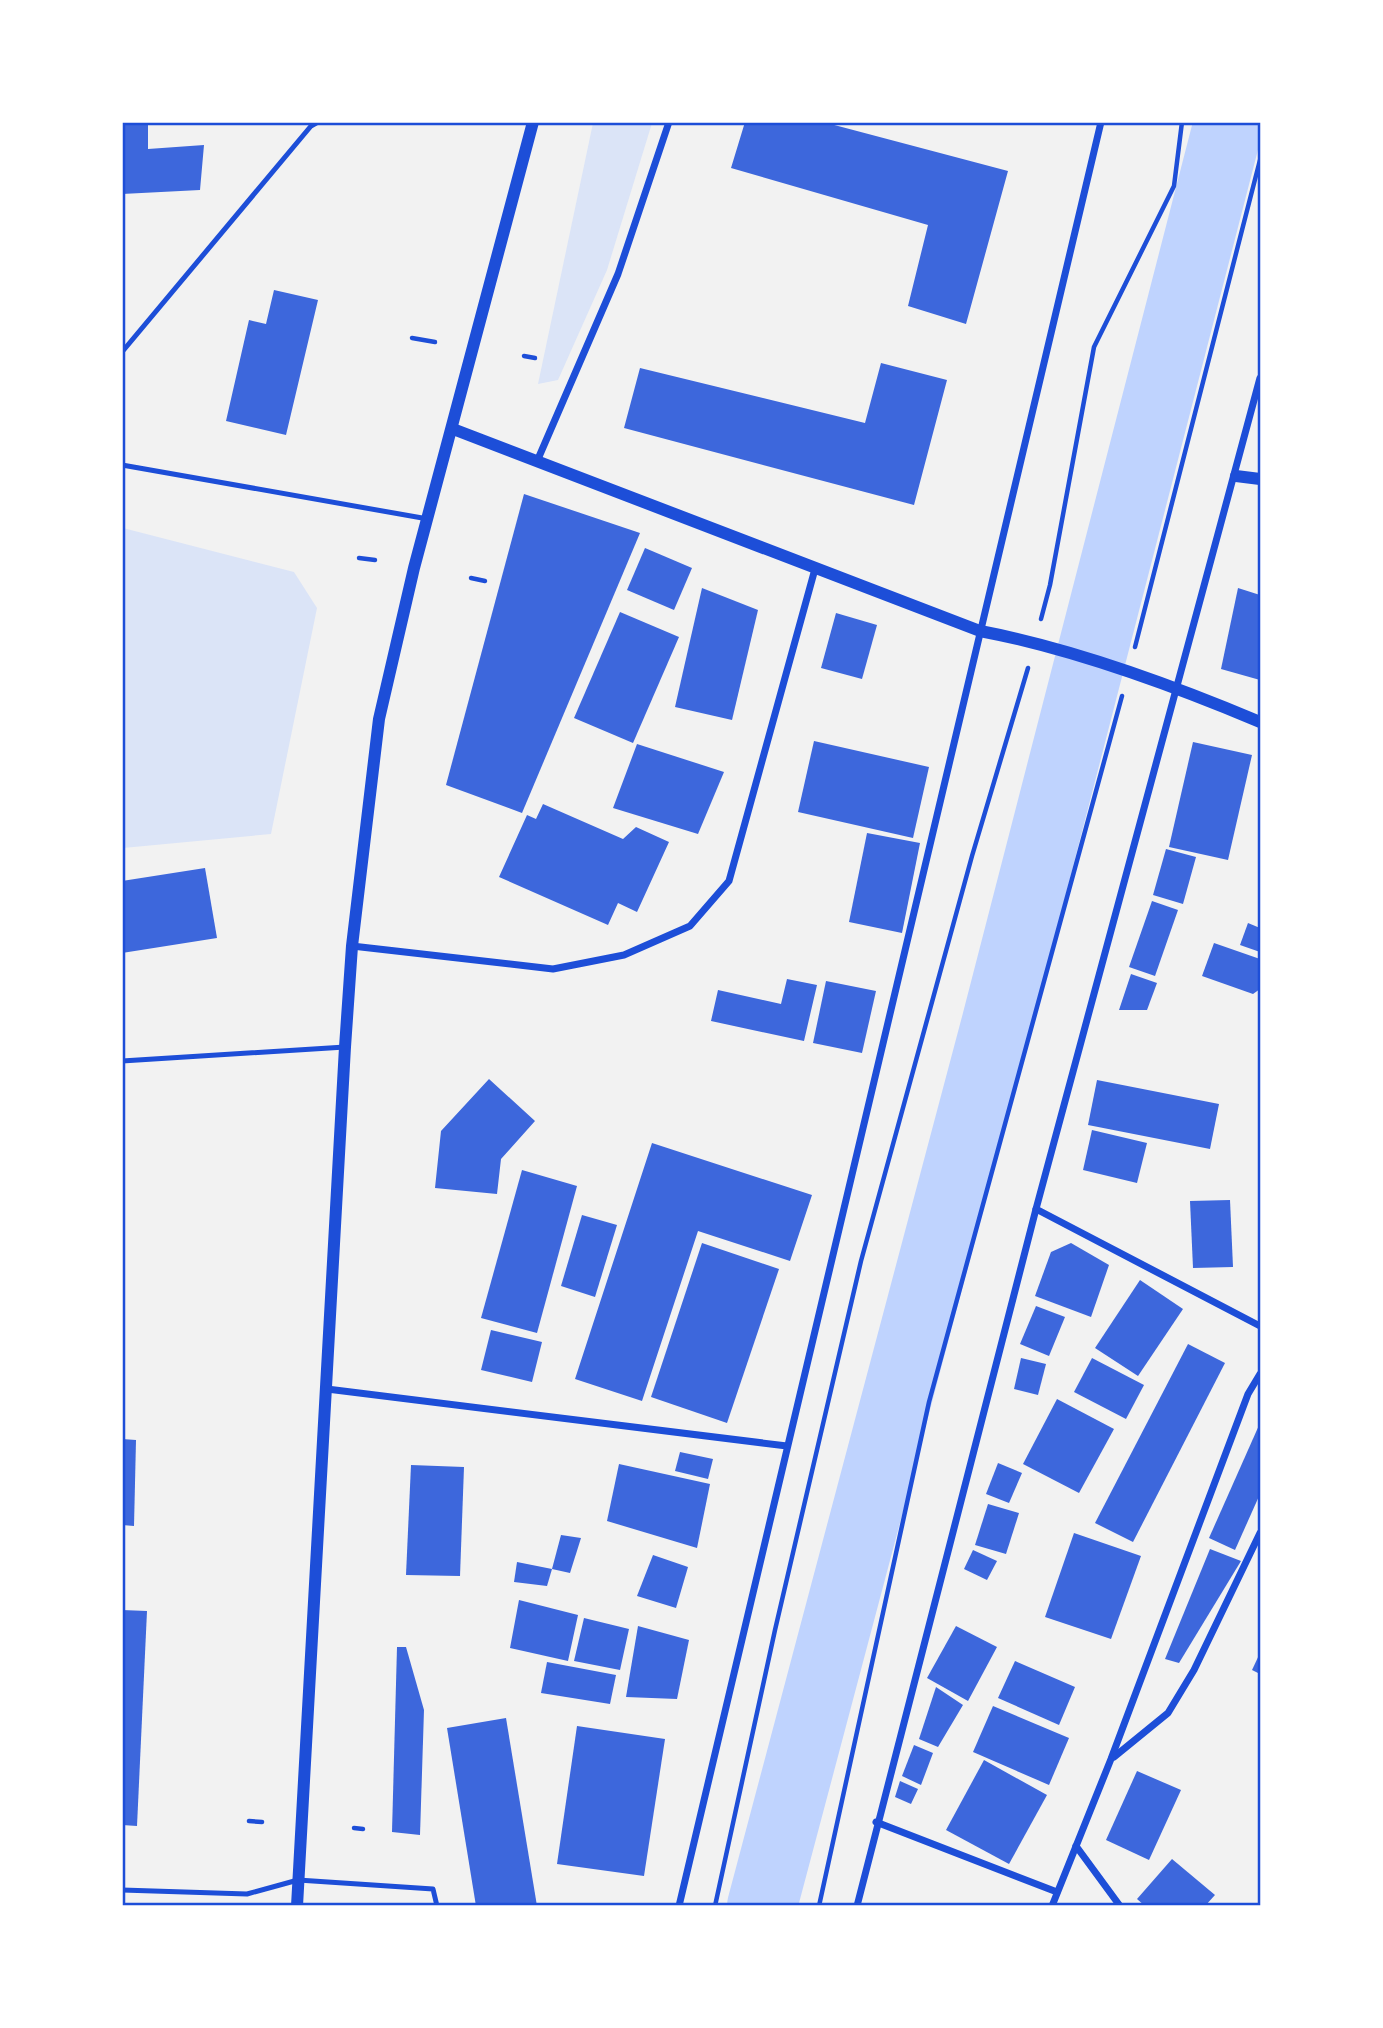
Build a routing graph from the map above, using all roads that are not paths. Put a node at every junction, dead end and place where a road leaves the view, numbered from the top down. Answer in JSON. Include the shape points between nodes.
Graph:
{"nodes":[{"id":1,"x":318,"y":122,"type":"edge"},
{"id":2,"x":533,"y":122,"type":"edge"},
{"id":3,"x":669,"y":122,"type":"edge"},
{"id":4,"x":1101,"y":122,"type":"edge"},
{"id":5,"x":122,"y":352,"type":"edge"},
{"id":6,"x":1261,"y":378,"type":"edge"},
{"id":7,"x":453,"y":429,"type":"junction"},
{"id":8,"x":538,"y":459,"type":"junction"},
{"id":9,"x":122,"y":465,"type":"edge"},
{"id":10,"x":1236,"y":476,"type":"junction"},
{"id":11,"x":1261,"y":479,"type":"edge"},
{"id":12,"x":428,"y":519,"type":"junction"},
{"id":13,"x":815,"y":569,"type":"junction"},
{"id":14,"x":981,"y":631,"type":"junction"},
{"id":15,"x":1176,"y":688,"type":"junction"},
{"id":16,"x":1261,"y":722,"type":"edge"},
{"id":17,"x":352,"y":946,"type":"junction"},
{"id":18,"x":345,"y":1047,"type":"junction"},
{"id":19,"x":122,"y":1061,"type":"edge"},
{"id":20,"x":1037,"y":1209,"type":"junction"},
{"id":21,"x":1261,"y":1326,"type":"edge"},
{"id":22,"x":1261,"y":1374,"type":"edge"},
{"id":23,"x":327,"y":1389,"type":"junction"},
{"id":24,"x":787,"y":1446,"type":"junction"},
{"id":25,"x":1261,"y":1533,"type":"edge"},
{"id":26,"x":1111,"y":1759,"type":"junction"},
{"id":27,"x":876,"y":1822,"type":"junction"},
{"id":28,"x":1076,"y":1846,"type":"junction"},
{"id":29,"x":298,"y":1880,"type":"junction"},
{"id":30,"x":122,"y":1890,"type":"edge"},
{"id":31,"x":1057,"y":1892,"type":"junction"},
{"id":32,"x":297,"y":1906,"type":"edge"},
{"id":33,"x":437,"y":1906,"type":"edge"},
{"id":34,"x":679,"y":1906,"type":"edge"},
{"id":35,"x":857,"y":1906,"type":"edge"},
{"id":36,"x":1052,"y":1906,"type":"edge"},
{"id":37,"x":1120,"y":1906,"type":"edge"}],
"edges":[{"from":1,"to":5,"type":"lane"},
{"from":2,"to":7,"type":"street"},
{"from":3,"to":8,"type":"street","via":[[618,274]]},
{"from":4,"to":14,"type":"street"},
{"from":6,"to":10,"type":"street"},
{"from":7,"to":8,"type":"street"},
{"from":7,"to":12,"type":"street"},
{"from":8,"to":13,"type":"street"},
{"from":9,"to":12,"type":"lane"},
{"from":10,"to":11,"type":"street"},
{"from":10,"to":15,"type":"street"},
{"from":12,"to":17,"type":"street","via":[[379,719]]},
{"from":13,"to":14,"type":"street"},
{"from":13,"to":17,"type":"street","via":[[729,881],[690,926],[624,955],[553,969]]},
{"from":14,"to":15,"type":"street"},
{"from":14,"to":24,"type":"street"},
{"from":15,"to":16,"type":"street"},
{"from":15,"to":20,"type":"street"},
{"from":17,"to":18,"type":"street"},
{"from":18,"to":19,"type":"lane"},
{"from":18,"to":23,"type":"street"},
{"from":20,"to":21,"type":"street"},
{"from":20,"to":27,"type":"street"},
{"from":22,"to":26,"type":"street","via":[[1248,1394]]},
{"from":23,"to":24,"type":"street"},
{"from":23,"to":29,"type":"street"},
{"from":24,"to":34,"type":"street"},
{"from":25,"to":26,"type":"street","via":[[1168,1713]]},
{"from":26,"to":28,"type":"street"},
{"from":27,"to":31,"type":"street"},
{"from":27,"to":35,"type":"street"},
{"from":28,"to":31,"type":"street"},
{"from":28,"to":37,"type":"street"},
{"from":29,"to":30,"type":"lane","via":[[247,1894]]},
{"from":29,"to":32,"type":"street"},
{"from":29,"to":33,"type":"lane","via":[[433,1889]]},
{"from":31,"to":36,"type":"street"}]}
